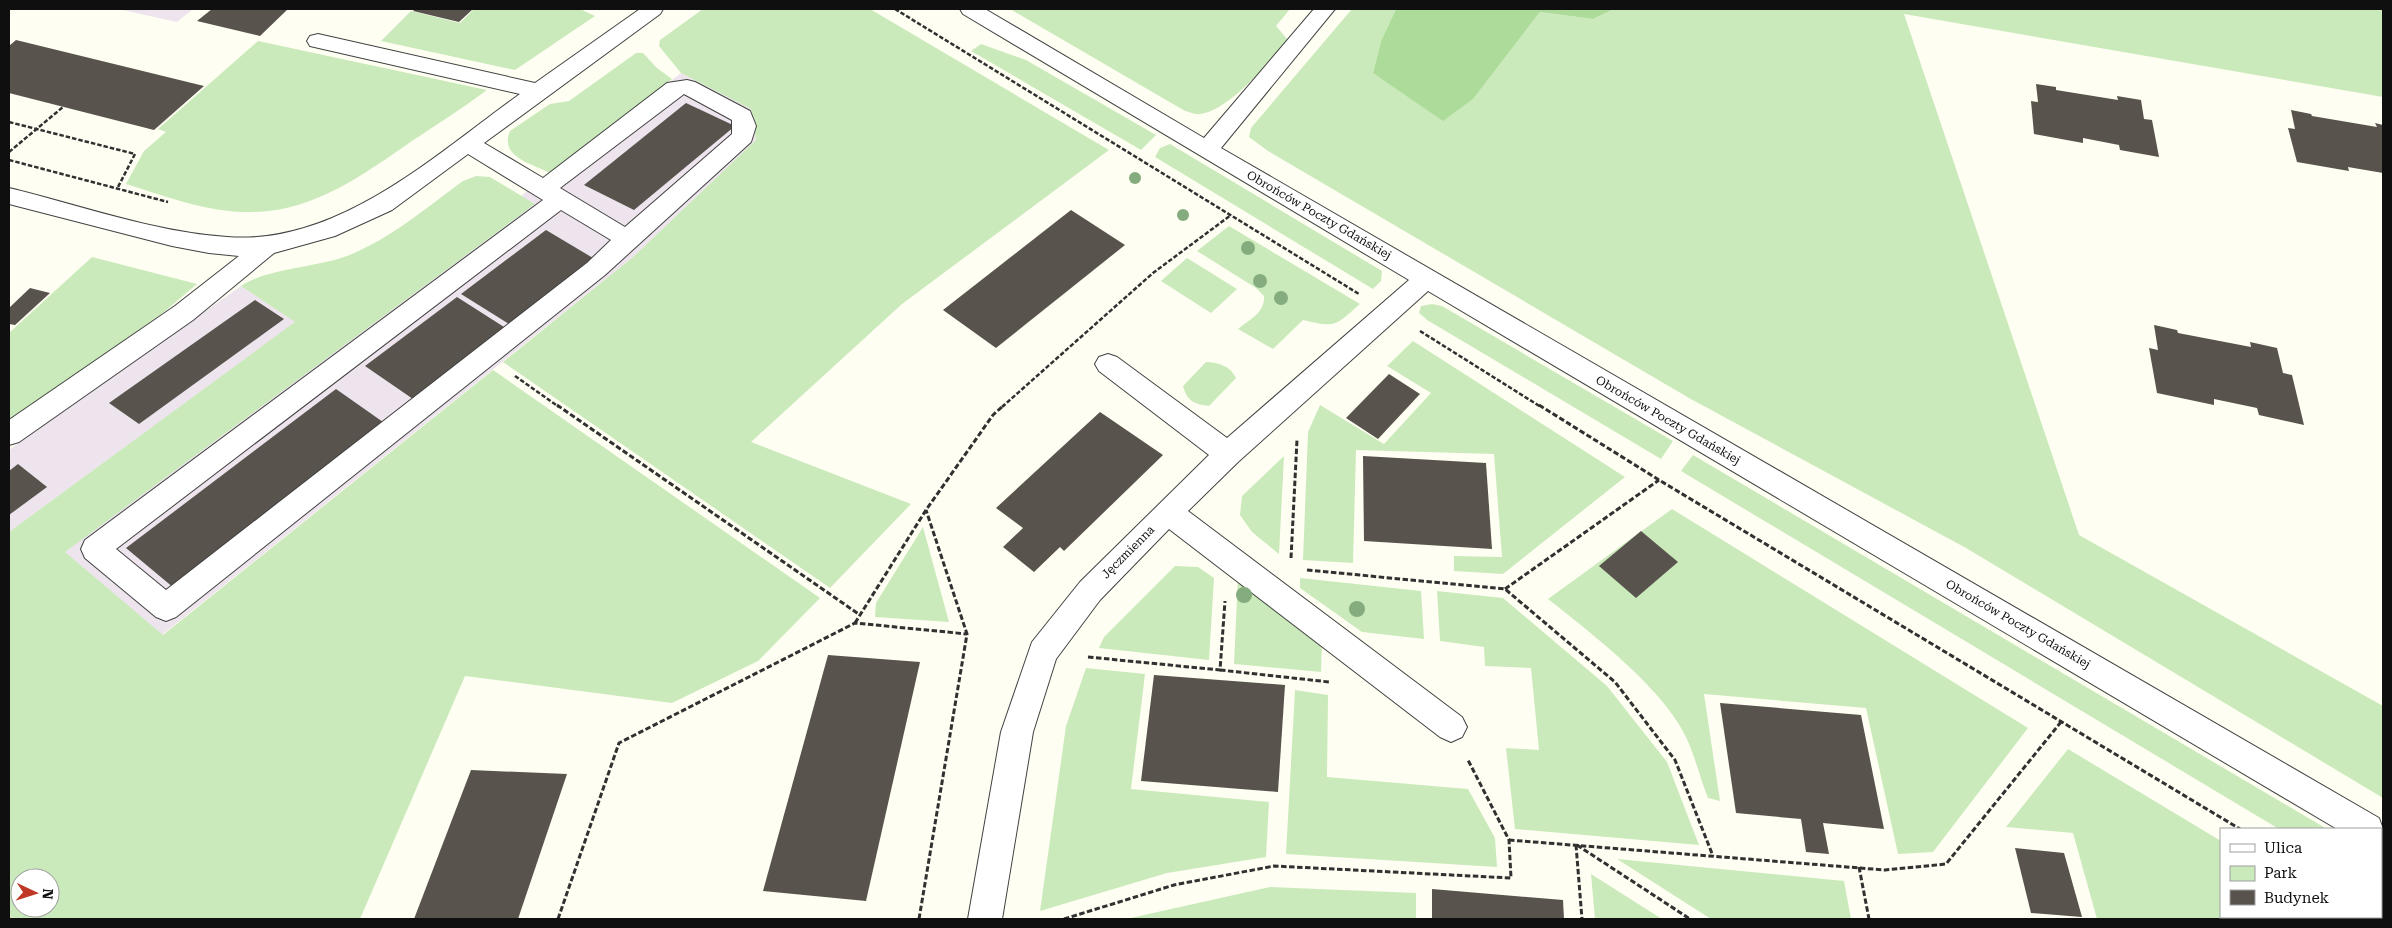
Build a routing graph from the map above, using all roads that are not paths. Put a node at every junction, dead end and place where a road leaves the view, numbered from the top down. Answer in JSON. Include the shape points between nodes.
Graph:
{"nodes":[{"id":1,"x":653,"y":9,"type":"edge"},
{"id":2,"x":970,"y":9,"type":"edge"},
{"id":3,"x":1325,"y":9,"type":"edge"},
{"id":4,"x":318,"y":41,"type":"dead end"},
{"id":5,"x":540,"y":92,"type":"junction"},
{"id":6,"x":468,"y":144,"type":"junction"},
{"id":7,"x":1207,"y":150,"type":"junction"},
{"id":8,"x":552,"y":194,"type":"junction"},
{"id":9,"x":9,"y":196,"type":"edge"},
{"id":10,"x":627,"y":239,"type":"junction"},
{"id":11,"x":267,"y":246,"type":"junction"},
{"id":12,"x":1427,"y":278,"type":"junction"},
{"id":13,"x":1108,"y":364,"type":"dead end"},
{"id":14,"x":9,"y":434,"type":"edge"},
{"id":15,"x":1228,"y":454,"type":"junction"},
{"id":16,"x":1168,"y":512,"type":"junction"},
{"id":17,"x":1451,"y":727,"type":"road end"},
{"id":18,"x":2365,"y":828,"type":"edge"},
{"id":19,"x":985,"y":919,"type":"edge"}],
"edges":[{"from":1,"to":5,"type":"street"},
{"from":2,"to":7,"type":"street","name":"Obrońców Poczty Gdańskiej"},
{"from":3,"to":7,"type":"street"},
{"from":4,"to":5,"type":"street"},
{"from":5,"to":6,"type":"street"},
{"from":6,"to":8,"type":"street"},
{"from":6,"to":11,"type":"street","via":[[384,204],[357,218]]},
{"from":7,"to":12,"type":"street","name":"Obrońców Poczty Gdańskiej"},
{"from":8,"to":10,"type":"street"},
{"from":8,"to":10,"type":"street","via":[[675,88],[687,87],[742,116],[745,126],[742,137]]},
{"from":8,"to":10,"type":"street","via":[[95,549],[166,608],[596,269]]},
{"from":9,"to":11,"type":"street","via":[[193,243],[229,247]]},
{"from":11,"to":14,"type":"street","via":[[184,312]]},
{"from":12,"to":15,"type":"street","name":"Jęczmienna"},
{"from":12,"to":18,"type":"street","name":"Obrońców Poczty Gdańskiej"},
{"from":13,"to":15,"type":"street"},
{"from":15,"to":16,"type":"street","name":"Jęczmienna"},
{"from":16,"to":17,"type":"street"},
{"from":16,"to":19,"type":"street","name":"Jęczmienna","via":[[1090,591],[1043,652],[1017,732]]}]}
